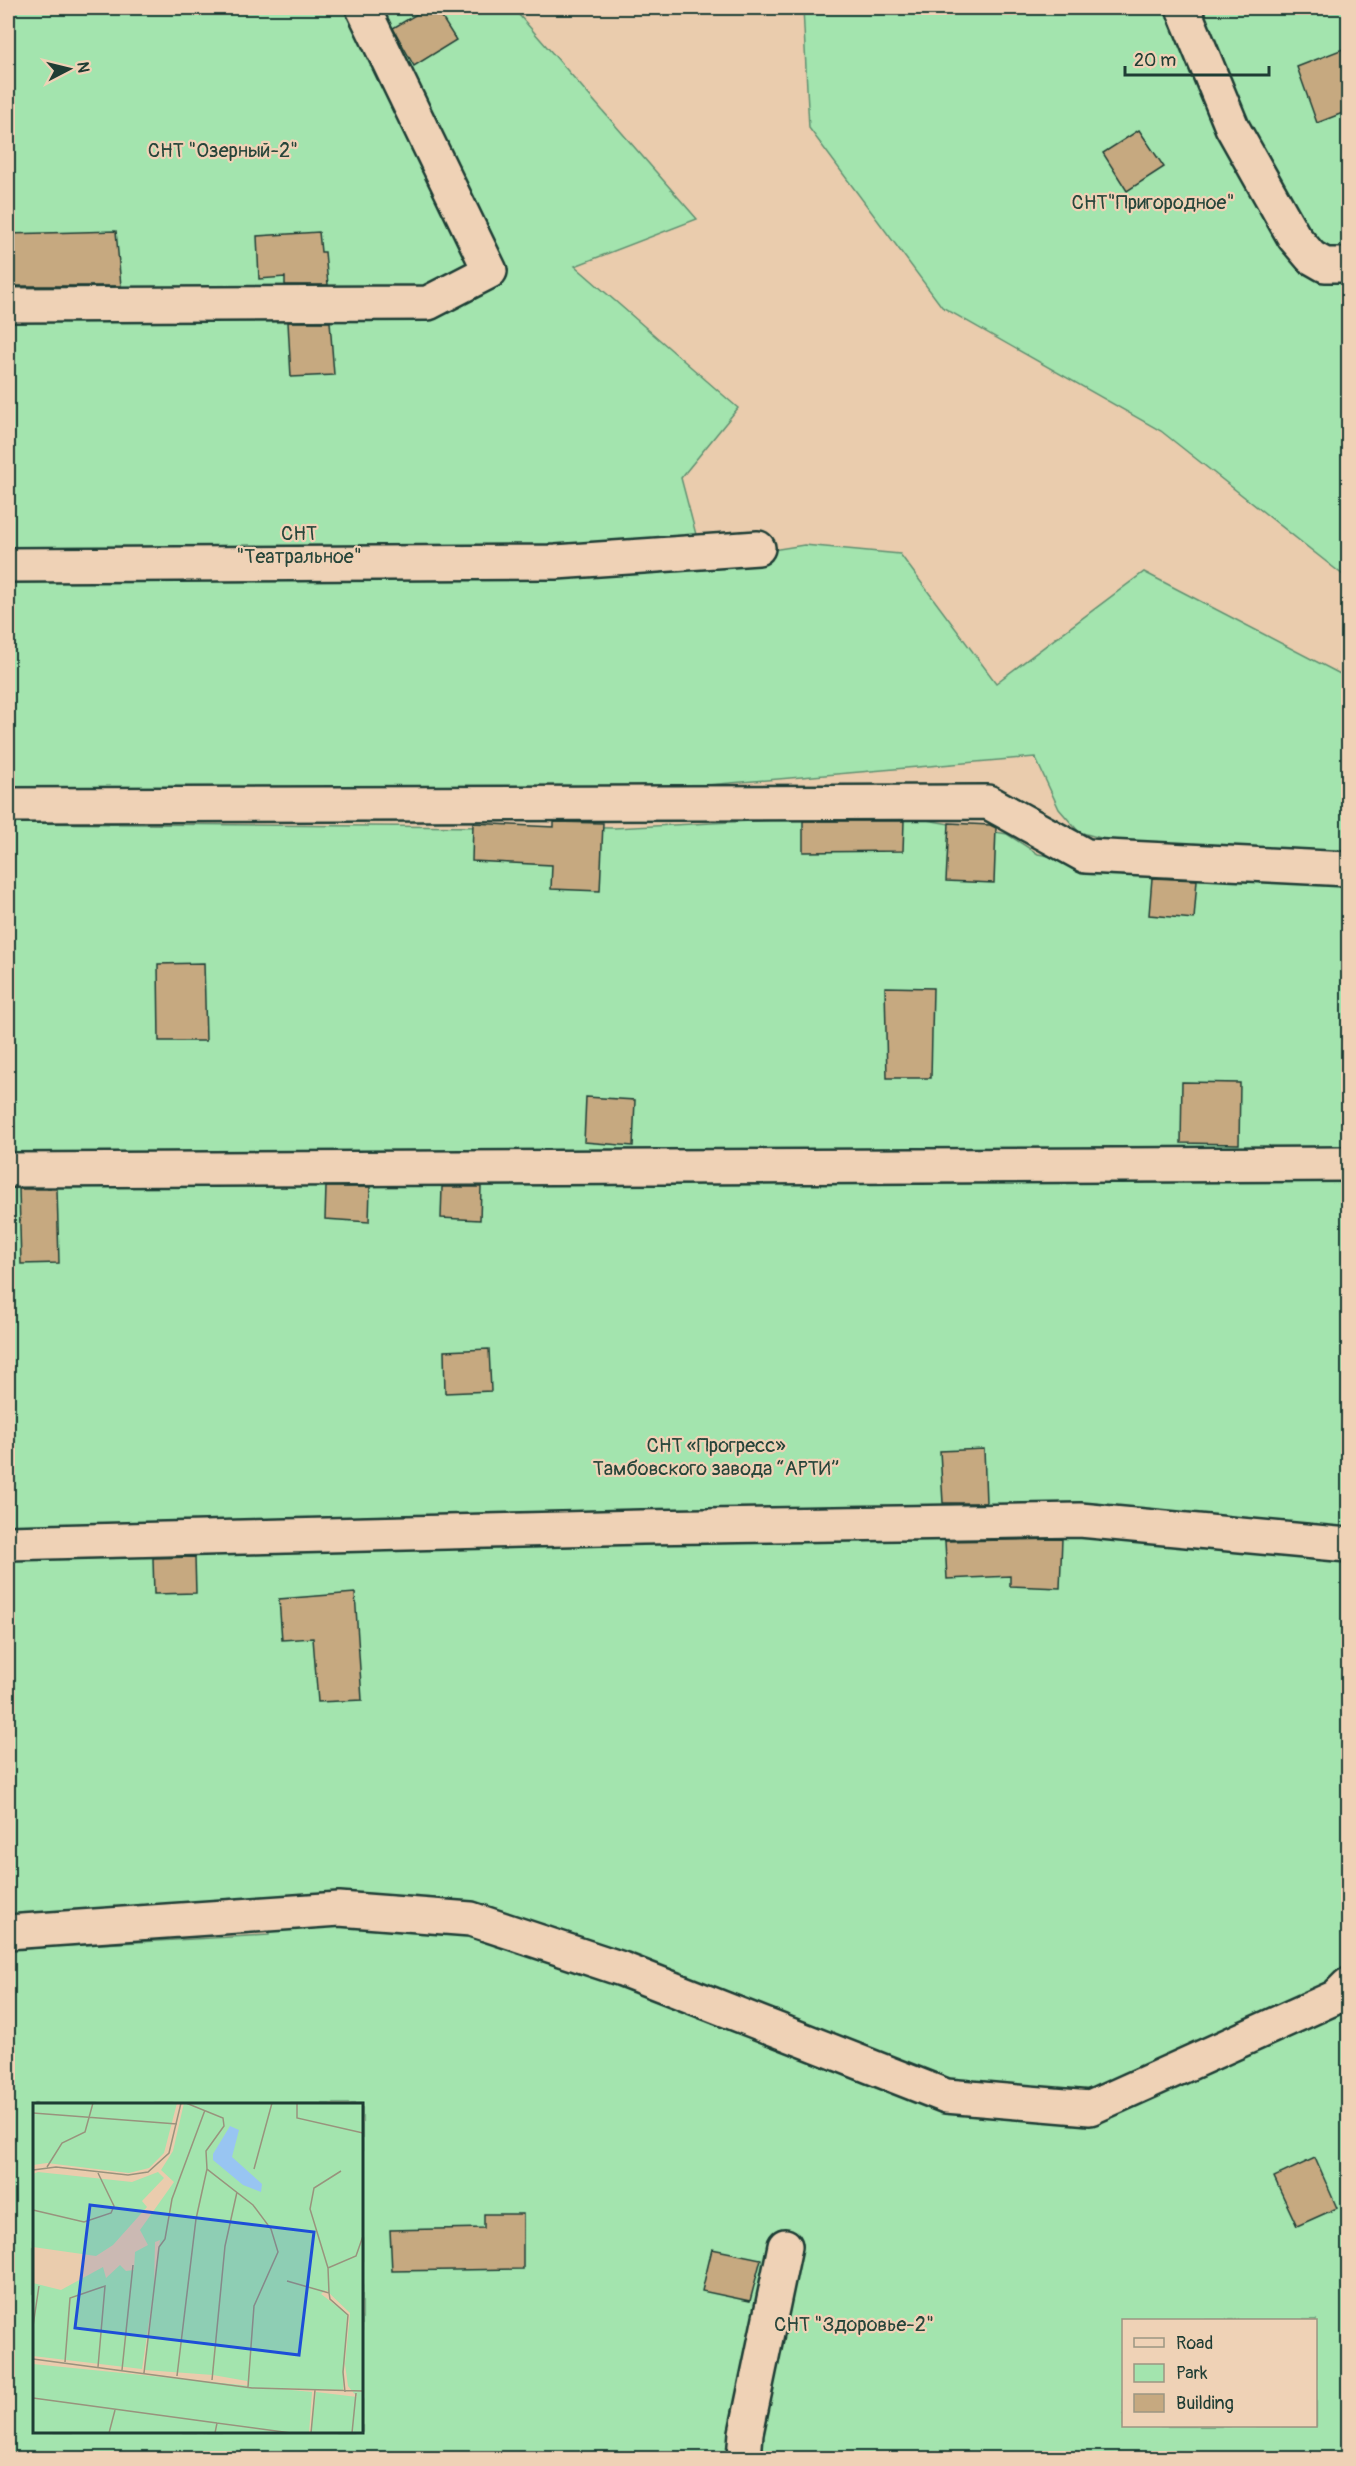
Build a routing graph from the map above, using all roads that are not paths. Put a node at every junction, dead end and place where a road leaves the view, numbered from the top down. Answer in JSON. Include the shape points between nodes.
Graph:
{"nodes":[{"id":1,"x":363,"y":8,"type":"edge"},
{"id":2,"x":1183,"y":8,"type":"edge"},
{"id":3,"x":1348,"y":265,"type":"edge"},
{"id":4,"x":8,"y":305,"type":"edge"},
{"id":5,"x":758,"y":548,"type":"dead end"},
{"id":6,"x":8,"y":565,"type":"edge"},
{"id":7,"x":8,"y":805,"type":"edge"},
{"id":8,"x":1348,"y":869,"type":"edge"},
{"id":9,"x":1348,"y":1164,"type":"edge"},
{"id":10,"x":8,"y":1170,"type":"edge"},
{"id":11,"x":8,"y":1543,"type":"edge"},
{"id":12,"x":1348,"y":1545,"type":"edge"},
{"id":13,"x":8,"y":1932,"type":"edge"},
{"id":14,"x":1348,"y":1985,"type":"edge"},
{"id":15,"x":785,"y":2246,"type":"dead end"},
{"id":16,"x":744,"y":2458,"type":"edge"}],
"edges":[{"from":1,"to":4,"type":"lane","via":[[490,271],[428,303]]},
{"from":2,"to":3,"type":"lane","via":[[1232,127],[1294,237],[1311,257],[1325,265]]},
{"from":5,"to":6,"type":"lane","via":[[556,562]]},
{"from":7,"to":8,"type":"lane","via":[[988,802],[1086,856]]},
{"from":9,"to":10,"type":"lane"},
{"from":11,"to":12,"type":"lane","via":[[1080,1520]]},
{"from":13,"to":14,"type":"lane","via":[[339,1909],[471,1919],[622,1969],[946,2096],[1090,2108],[1336,1996]]},
{"from":15,"to":16,"type":"lane"}]}
